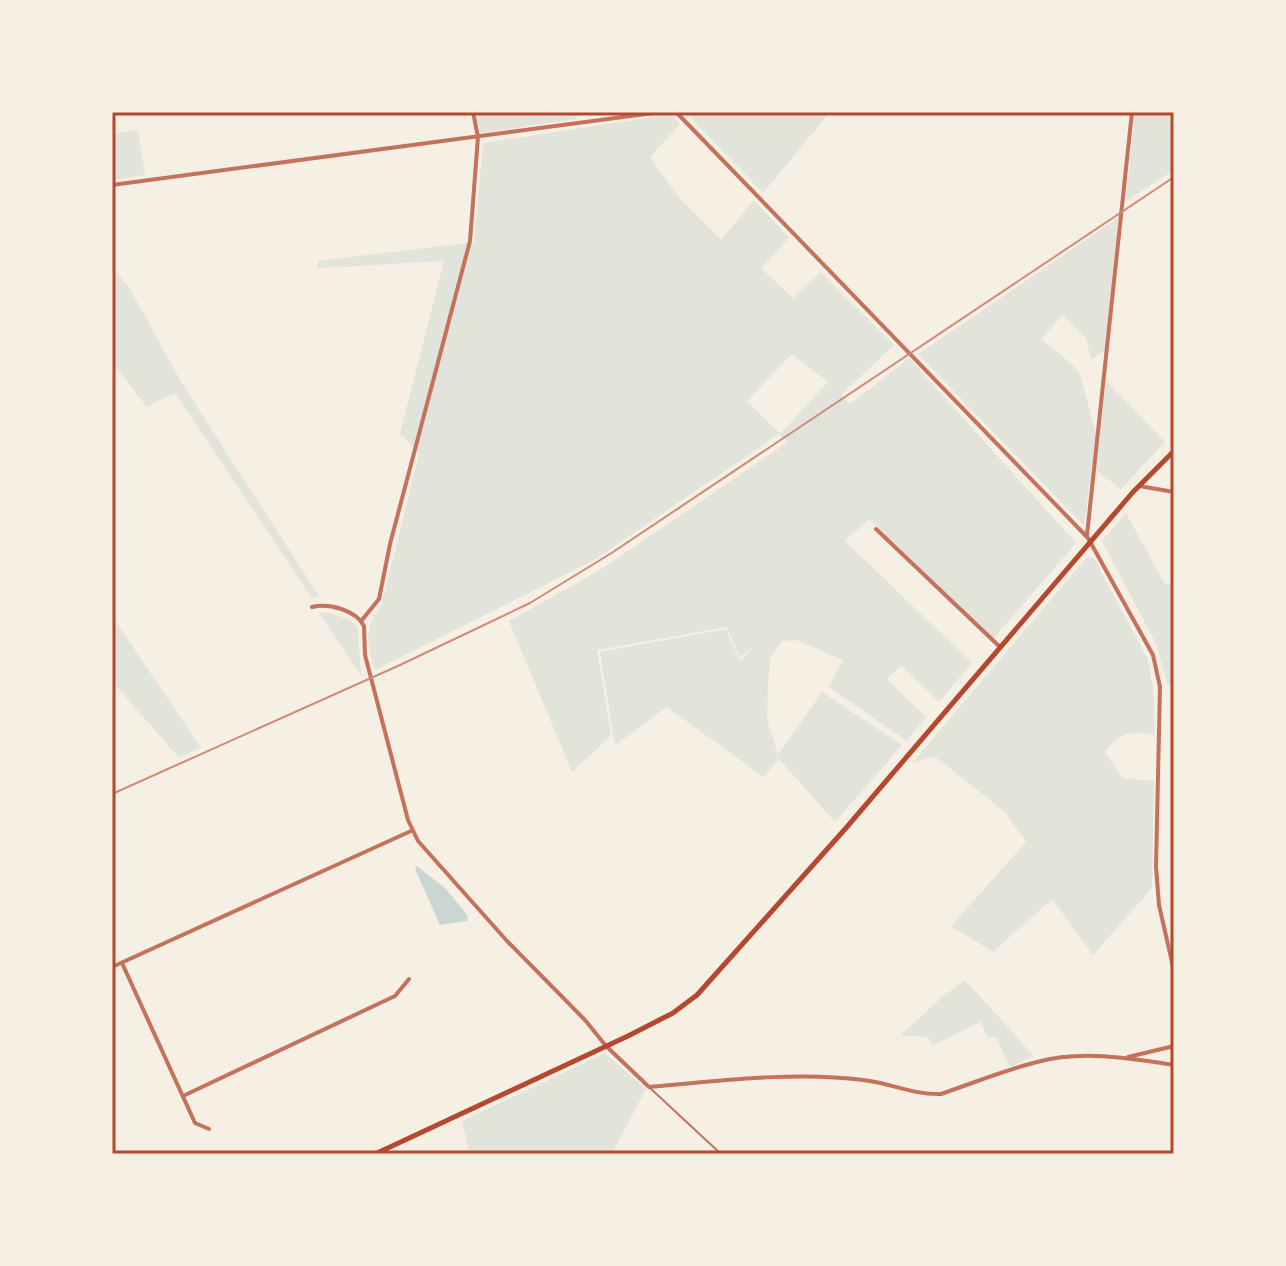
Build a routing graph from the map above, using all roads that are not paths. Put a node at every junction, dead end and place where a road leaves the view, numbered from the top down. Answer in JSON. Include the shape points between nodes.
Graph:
{"nodes":[{"id":1,"x":473,"y":112,"type":"edge"},
{"id":2,"x":661,"y":112,"type":"edge"},
{"id":3,"x":676,"y":112,"type":"edge"},
{"id":4,"x":1132,"y":112,"type":"edge"},
{"id":5,"x":478,"y":137,"type":"junction"},
{"id":6,"x":112,"y":185,"type":"edge"},
{"id":7,"x":1174,"y":451,"type":"edge"},
{"id":8,"x":1139,"y":486,"type":"junction"},
{"id":9,"x":1174,"y":492,"type":"edge"},
{"id":10,"x":876,"y":529,"type":"dead end"},
{"id":11,"x":1089,"y":540,"type":"junction"},
{"id":12,"x":312,"y":607,"type":"dead end"},
{"id":13,"x":362,"y":620,"type":"junction"},
{"id":14,"x":1000,"y":647,"type":"junction"},
{"id":15,"x":411,"y":831,"type":"junction"},
{"id":16,"x":122,"y":963,"type":"junction"},
{"id":17,"x":112,"y":967,"type":"edge"},
{"id":18,"x":1174,"y":971,"type":"edge"},
{"id":19,"x":409,"y":979,"type":"dead end"},
{"id":20,"x":606,"y":1046,"type":"junction"},
{"id":21,"x":1174,"y":1046,"type":"edge"},
{"id":22,"x":1126,"y":1058,"type":"junction"},
{"id":23,"x":1174,"y":1065,"type":"edge"},
{"id":24,"x":649,"y":1087,"type":"junction"},
{"id":25,"x":183,"y":1096,"type":"junction"},
{"id":26,"x":209,"y":1129,"type":"dead end"},
{"id":27,"x":375,"y":1154,"type":"edge"},
{"id":28,"x":721,"y":1154,"type":"edge"}],
"edges":[{"from":1,"to":5,"type":"street"},
{"from":2,"to":5,"type":"street"},
{"from":3,"to":11,"type":"street"},
{"from":4,"to":11,"type":"street"},
{"from":5,"to":6,"type":"street"},
{"from":5,"to":13,"type":"street","via":[[470,241],[379,599]]},
{"from":7,"to":8,"type":"main road"},
{"from":8,"to":9,"type":"street"},
{"from":8,"to":11,"type":"main road"},
{"from":10,"to":14,"type":"street"},
{"from":11,"to":14,"type":"main road"},
{"from":11,"to":18,"type":"street","via":[[1158,671],[1156,867]]},
{"from":12,"to":13,"type":"street","via":[[345,611]]},
{"from":13,"to":15,"type":"street","via":[[365,655]]},
{"from":14,"to":20,"type":"main road","via":[[710,982],[673,1013]]},
{"from":15,"to":16,"type":"street"},
{"from":15,"to":20,"type":"street"},
{"from":16,"to":17,"type":"street"},
{"from":16,"to":25,"type":"street"},
{"from":19,"to":25,"type":"street","via":[[395,996]]},
{"from":20,"to":24,"type":"street"},
{"from":20,"to":27,"type":"main road"},
{"from":21,"to":22,"type":"street"},
{"from":22,"to":23,"type":"street"},
{"from":22,"to":24,"type":"street","via":[[1037,1061],[925,1095],[864,1080],[807,1078]]},
{"from":24,"to":28,"type":"lane"},
{"from":25,"to":26,"type":"street","via":[[195,1123]]}]}
